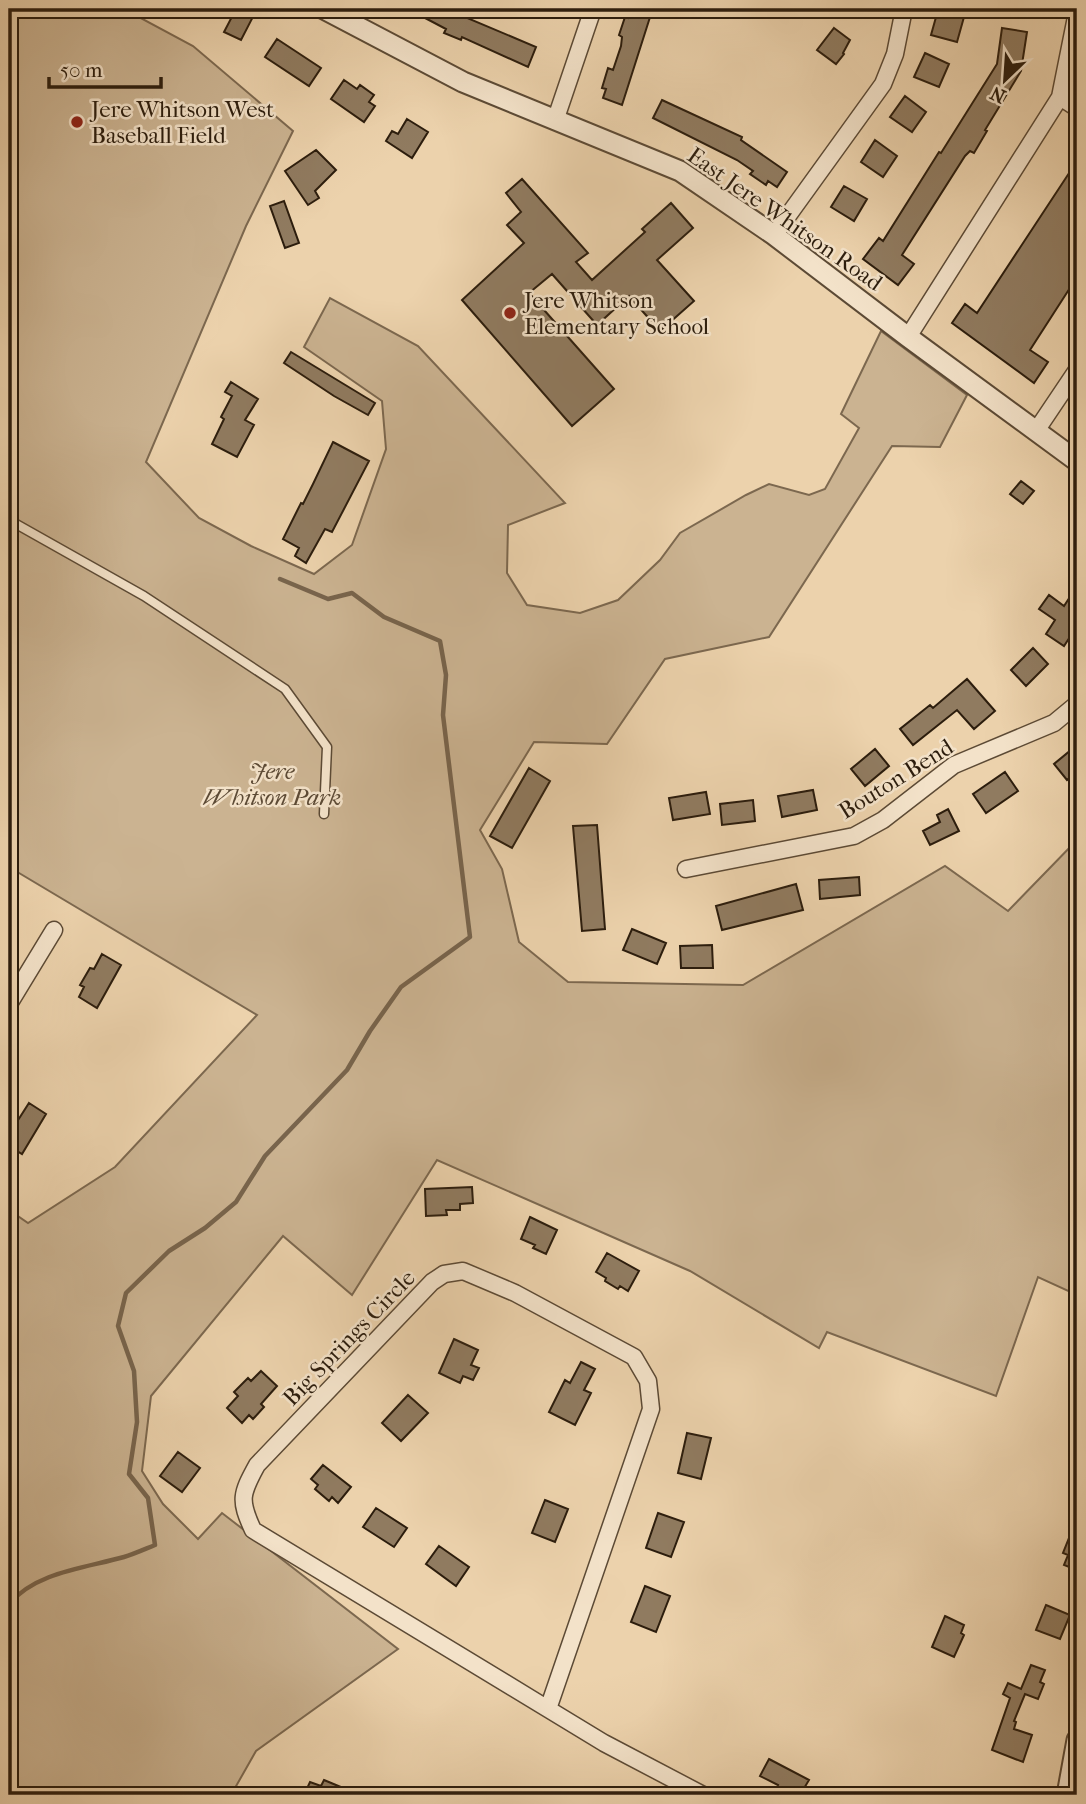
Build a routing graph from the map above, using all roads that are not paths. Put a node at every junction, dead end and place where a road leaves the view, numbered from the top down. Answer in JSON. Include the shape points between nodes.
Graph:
{"nodes":[{"id":1,"x":324,"y":9,"type":"edge"},
{"id":2,"x":593,"y":9,"type":"edge"},
{"id":3,"x":904,"y":9,"type":"edge"},
{"id":4,"x":1077,"y":12,"type":"edge"},
{"id":5,"x":1060,"y":97,"type":"junction"},
{"id":6,"x":1077,"y":108,"type":"edge"},
{"id":7,"x":555,"y":121,"type":"junction"},
{"id":8,"x":774,"y":236,"type":"junction"},
{"id":9,"x":908,"y":337,"type":"junction"},
{"id":10,"x":1077,"y":370,"type":"edge"},
{"id":11,"x":1036,"y":431,"type":"junction"},
{"id":12,"x":1077,"y":461,"type":"edge"},
{"id":13,"x":9,"y":520,"type":"edge"},
{"id":14,"x":1077,"y":704,"type":"edge"},
{"id":15,"x":324,"y":814,"type":"dead end"},
{"id":16,"x":686,"y":869,"type":"dead end"},
{"id":17,"x":54,"y":930,"type":"dead end"},
{"id":18,"x":9,"y":1004,"type":"edge"},
{"id":19,"x":548,"y":1709,"type":"junction"},
{"id":20,"x":1077,"y":1740,"type":"edge"},
{"id":21,"x":704,"y":1795,"type":"edge"},
{"id":22,"x":1067,"y":1795,"type":"edge"}],
"edges":[{"from":1,"to":7,"type":"street","name":"East Jere Whitson Road","via":[[463,82]]},
{"from":2,"to":7,"type":"street"},
{"from":3,"to":8,"type":"street","via":[[883,84]]},
{"from":4,"to":5,"type":"street"},
{"from":5,"to":6,"type":"street"},
{"from":5,"to":9,"type":"street"},
{"from":7,"to":8,"type":"street","name":"East Jere Whitson Road","via":[[681,171]]},
{"from":8,"to":9,"type":"street","name":"East Jere Whitson Road"},
{"from":9,"to":11,"type":"street","name":"East Jere Whitson Road"},
{"from":10,"to":11,"type":"street"},
{"from":11,"to":12,"type":"street","name":"East Jere Whitson Road"},
{"from":13,"to":15,"type":"lane","via":[[144,596],[285,689],[327,747]]},
{"from":14,"to":16,"type":"street","name":"Bouton Bend","via":[[1054,723],[954,765],[883,820],[854,836]]},
{"from":17,"to":18,"type":"street"},
{"from":19,"to":19,"type":"street","name":"Big Springs Circle","via":[[650,1409],[648,1381],[634,1357],[515,1293],[463,1271],[444,1274],[257,1465],[242,1495],[243,1510],[253,1530]]},
{"from":19,"to":21,"type":"street","name":"Big Springs Circle"},
{"from":20,"to":22,"type":"street"}]}
